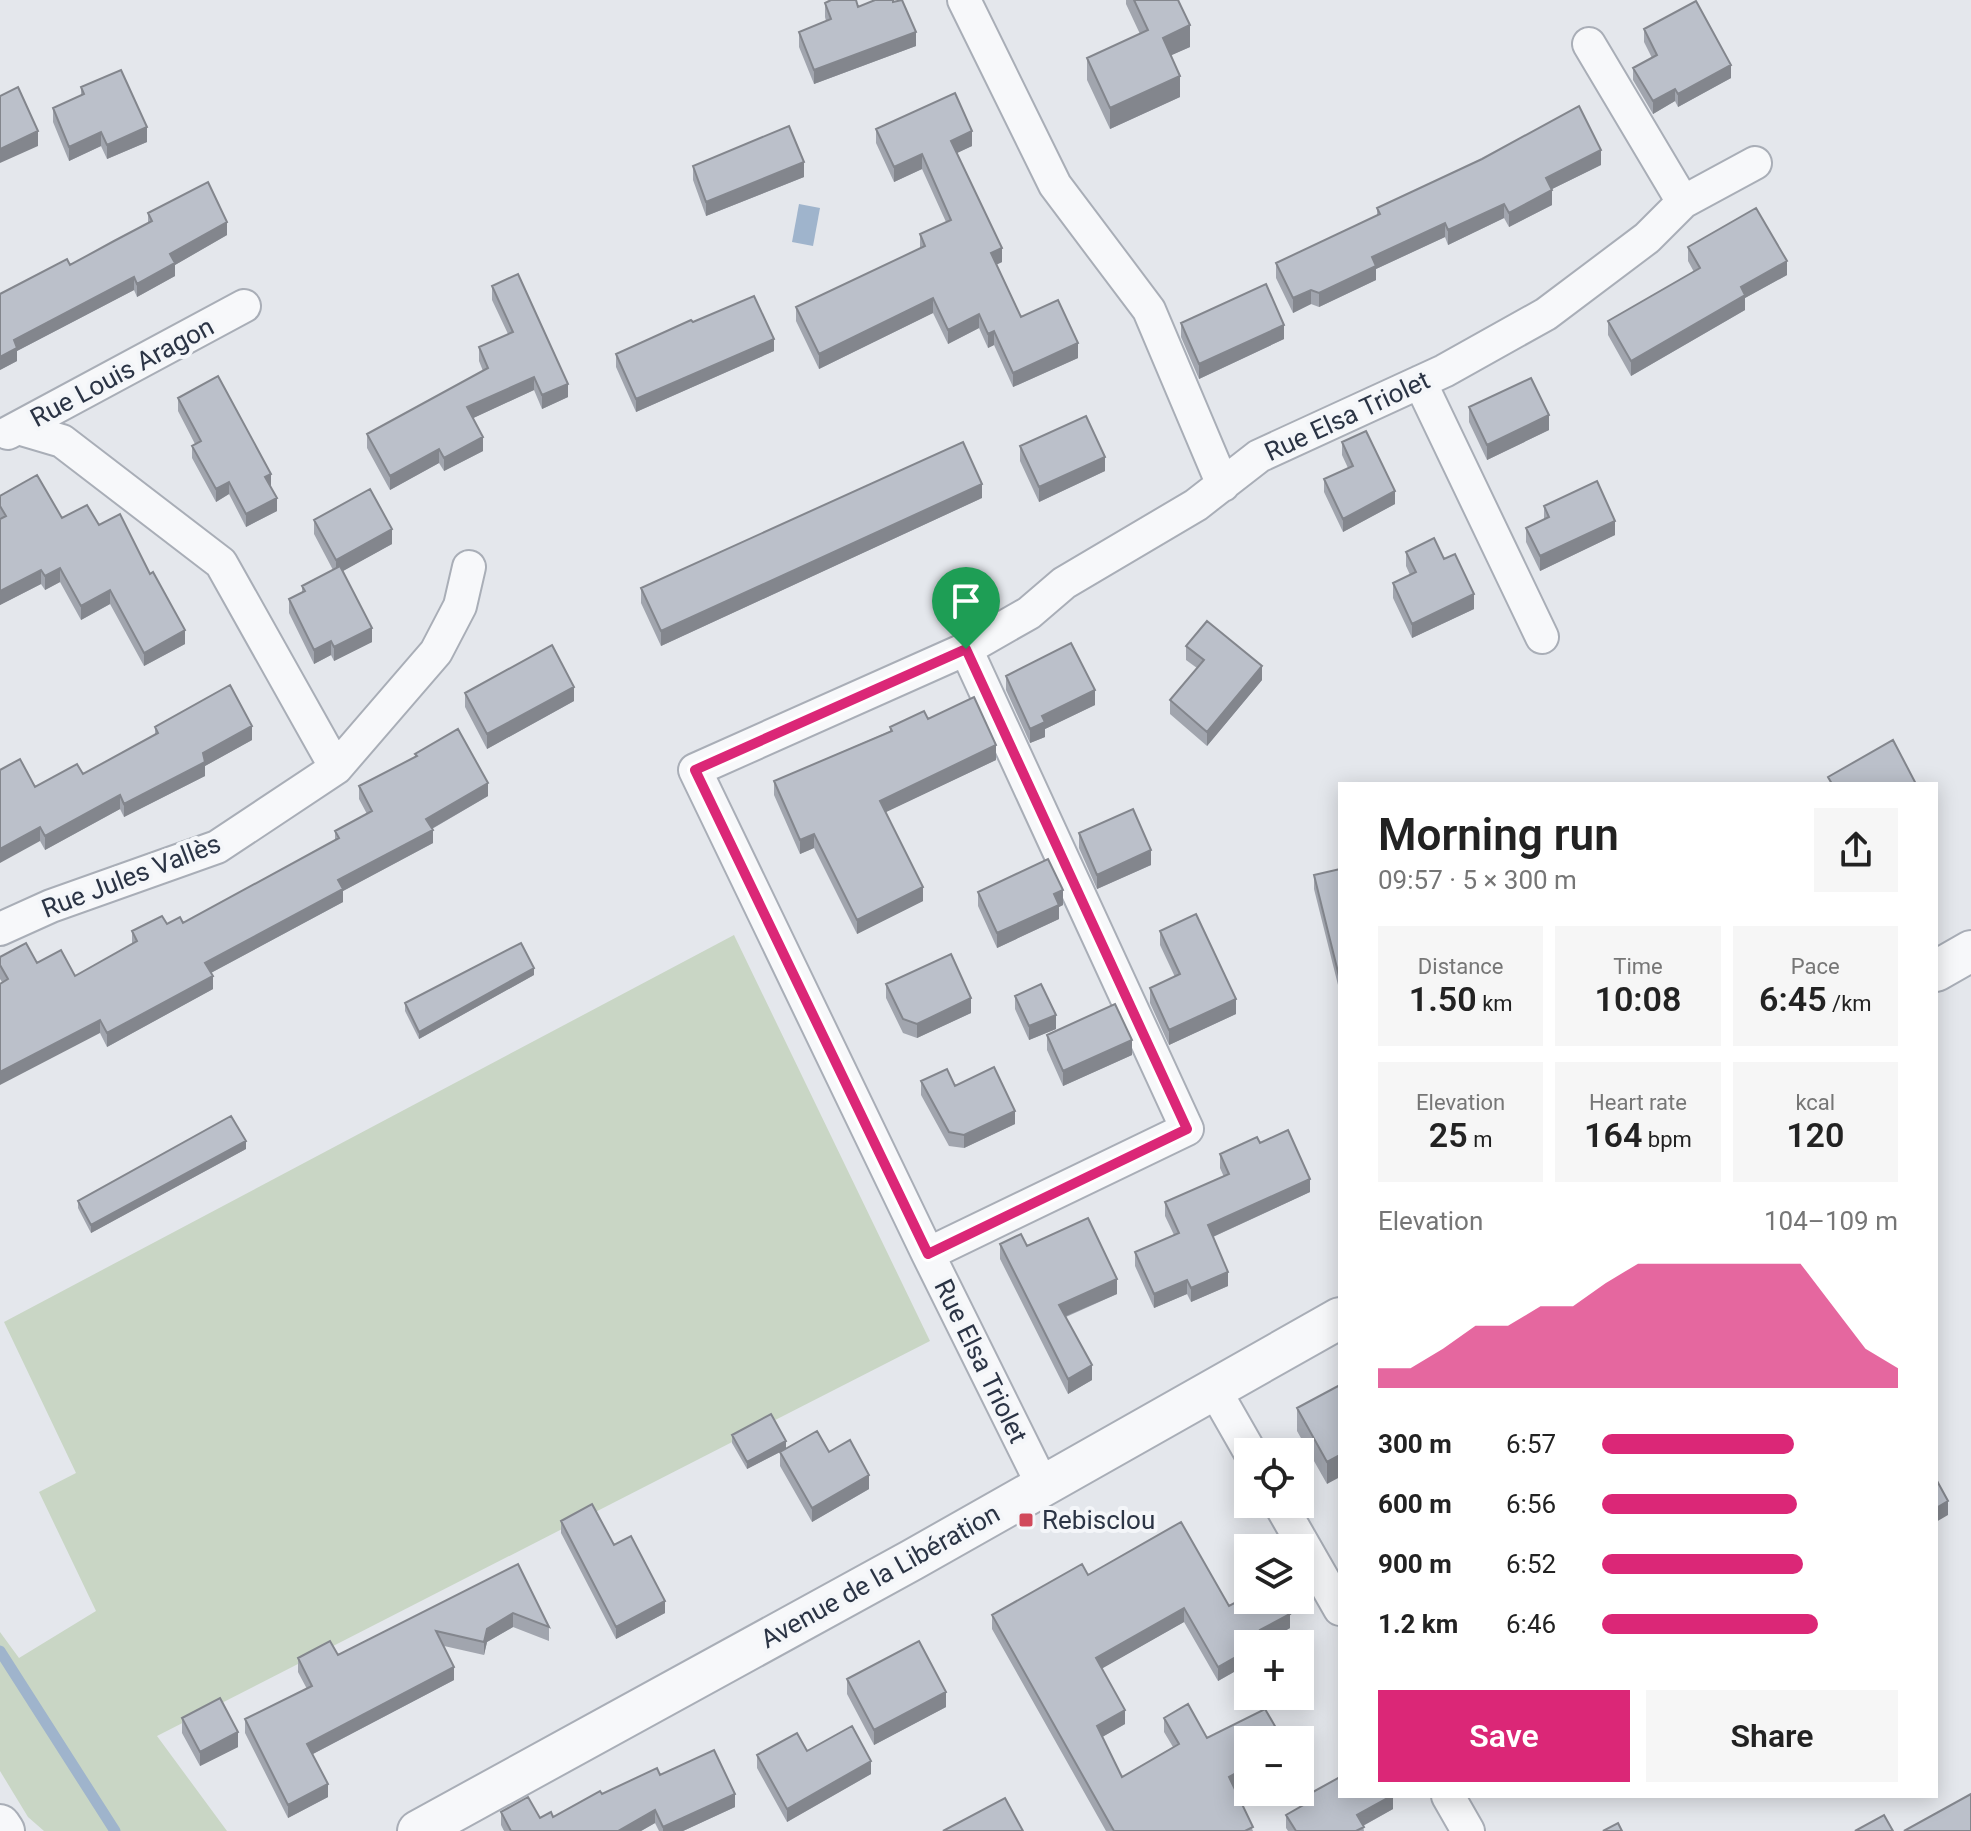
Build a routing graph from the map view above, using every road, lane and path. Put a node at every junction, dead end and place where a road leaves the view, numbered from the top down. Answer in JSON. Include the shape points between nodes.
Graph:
{"nodes":[{"id":1,"x":964,"y":0,"type":"edge"},
{"id":2,"x":1589,"y":44,"type":"dead end"},
{"id":3,"x":1755,"y":163,"type":"dead end"},
{"id":4,"x":1683,"y":202,"type":"junction"},
{"id":5,"x":244,"y":306,"type":"dead end"},
{"id":6,"x":1420,"y":382,"type":"junction"},
{"id":7,"x":9,"y":432,"type":"edge"},
{"id":8,"x":1223,"y":485,"type":"junction"},
{"id":9,"x":469,"y":567,"type":"dead end"},
{"id":10,"x":1542,"y":637,"type":"dead end"},
{"id":11,"x":966,"y":649,"type":"junction"},
{"id":12,"x":336,"y":768,"type":"junction"},
{"id":13,"x":0,"y":929,"type":"edge"},
{"id":14,"x":1971,"y":951,"type":"edge"},
{"id":15,"x":1938,"y":970,"type":"edge"},
{"id":16,"x":928,"y":1254,"type":"junction"},
{"id":17,"x":1338,"y":1319,"type":"edge"},
{"id":18,"x":1214,"y":1389,"type":"junction"},
{"id":19,"x":1242,"y":1438,"type":"edge"},
{"id":20,"x":1042,"y":1484,"type":"junction"},
{"id":21,"x":1288,"y":1518,"type":"edge"},
{"id":22,"x":1338,"y":1606,"type":"edge"},
{"id":23,"x":1449,"y":1798,"type":"edge"},
{"id":24,"x":0,"y":1825,"type":"edge"},
{"id":25,"x":4,"y":1831,"type":"edge"},
{"id":26,"x":418,"y":1831,"type":"edge"},
{"id":27,"x":1468,"y":1831,"type":"edge"}],
"edges":[{"from":1,"to":8,"type":"street","via":[[1055,185],[1149,310]]},
{"from":2,"to":4,"type":"street"},
{"from":3,"to":4,"type":"street","name":"Rue Elsa Triolet"},
{"from":4,"to":6,"type":"street","name":"Rue Elsa Triolet","via":[[1647,238],[1546,314]]},
{"from":5,"to":7,"type":"street","name":"Rue Louis Aragon"},
{"from":6,"to":8,"type":"street","name":"Rue Elsa Triolet","via":[[1259,456]]},
{"from":6,"to":10,"type":"street"},
{"from":7,"to":12,"type":"street","via":[[62,441],[221,563]]},
{"from":8,"to":11,"type":"street","name":"Rue Elsa Triolet"},
{"from":9,"to":12,"type":"street","name":"Rue Jules Vallès","via":[[460,606],[436,652]]},
{"from":11,"to":16,"type":"street","via":[[1187,1129]]},
{"from":11,"to":16,"type":"street","name":"Rue Elsa Triolet","via":[[695,770]]},
{"from":12,"to":13,"type":"street","name":"Rue Jules Vallès","via":[[217,847]]},
{"from":14,"to":15,"type":"street"},
{"from":16,"to":20,"type":"street","name":"Rue Elsa Triolet"},
{"from":17,"to":18,"type":"street","name":"Avenue de la Libération"},
{"from":18,"to":19,"type":"street"},
{"from":18,"to":20,"type":"street","name":"Avenue de la Libération"},
{"from":20,"to":26,"type":"street","name":"Avenue de la Libération"},
{"from":21,"to":22,"type":"street"},
{"from":23,"to":27,"type":"street"},
{"from":24,"to":25,"type":"street"}]}
